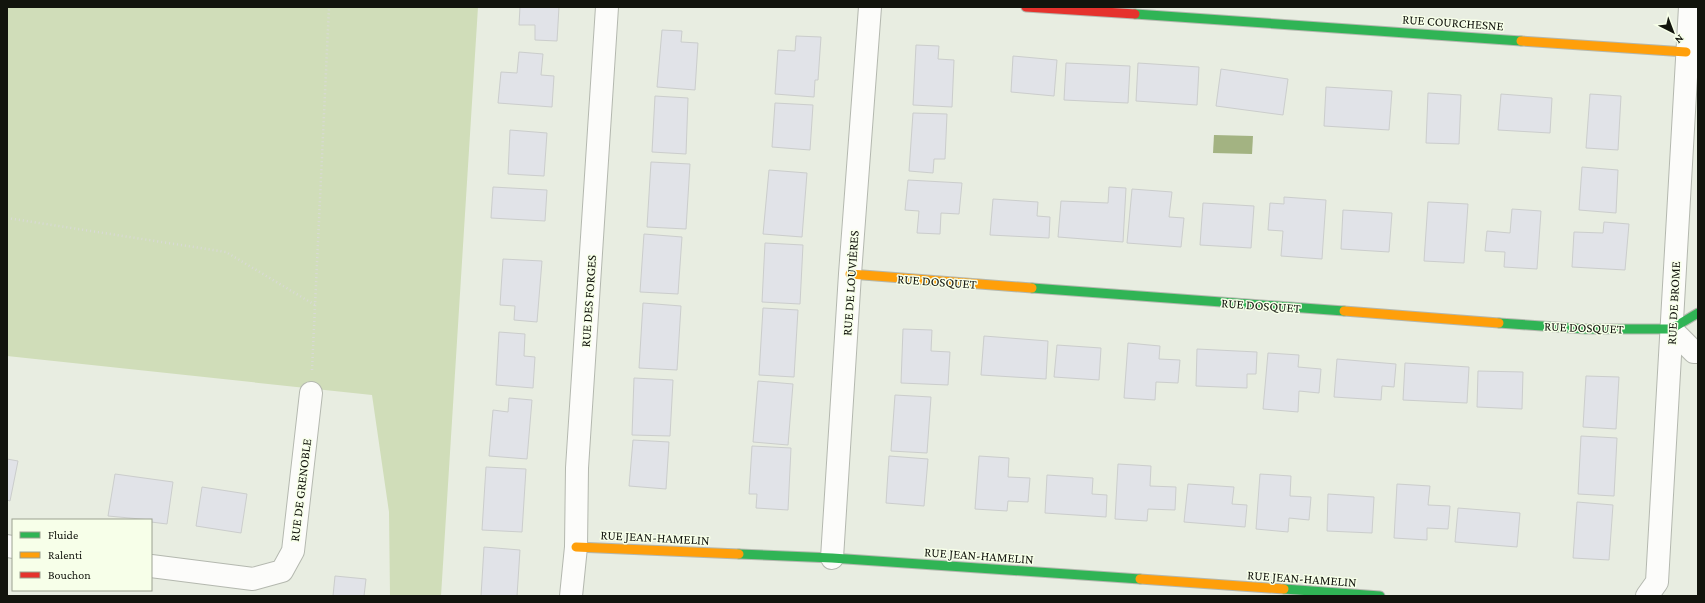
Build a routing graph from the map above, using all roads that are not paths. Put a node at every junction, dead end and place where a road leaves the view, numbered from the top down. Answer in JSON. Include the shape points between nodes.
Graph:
{"nodes":[{"id":1,"x":608,"y":7,"type":"edge"},
{"id":2,"x":870,"y":7,"type":"edge"},
{"id":3,"x":1026,"y":7,"type":"edge"},
{"id":4,"x":1690,"y":7,"type":"edge"},
{"id":5,"x":1686,"y":52,"type":"junction"},
{"id":6,"x":850,"y":274,"type":"junction"},
{"id":7,"x":1698,"y":313,"type":"edge"},
{"id":8,"x":1671,"y":329,"type":"junction"},
{"id":9,"x":1698,"y":352,"type":"edge"},
{"id":10,"x":311,"y":392,"type":"road end"},
{"id":11,"x":576,"y":547,"type":"junction"},
{"id":12,"x":832,"y":558,"type":"junction"},
{"id":13,"x":152,"y":566,"type":"edge"},
{"id":14,"x":572,"y":596,"type":"edge"},
{"id":15,"x":1380,"y":596,"type":"edge"},
{"id":16,"x":1647,"y":596,"type":"edge"}],
"edges":[{"from":1,"to":11,"type":"street","name":"RUE DES FORGES","via":[[576,468]]},
{"from":2,"to":6,"type":"street","name":"RUE DE LOUVIÈRES"},
{"from":3,"to":5,"type":"street","name":"RUE COURCHESNE"},
{"from":4,"to":5,"type":"street","name":"RUE DE BROME"},
{"from":5,"to":8,"type":"street","name":"RUE DE BROME"},
{"from":6,"to":8,"type":"street","name":"RUE DOSQUET","via":[[1584,328]]},
{"from":6,"to":12,"type":"street","name":"RUE DE LOUVIÈRES"},
{"from":7,"to":8,"type":"street"},
{"from":8,"to":9,"type":"street","via":[[1694,352]]},
{"from":8,"to":16,"type":"street","name":"RUE DE BROME","via":[[1657,582]]},
{"from":10,"to":13,"type":"street","name":"RUE DE GRENOBLE","via":[[293,551],[282,571],[253,579]]},
{"from":11,"to":12,"type":"street","name":"RUE JEAN-HAMELIN"},
{"from":11,"to":14,"type":"street","name":"RUE DES FORGES"},
{"from":12,"to":15,"type":"street","name":"RUE JEAN-HAMELIN"}]}
